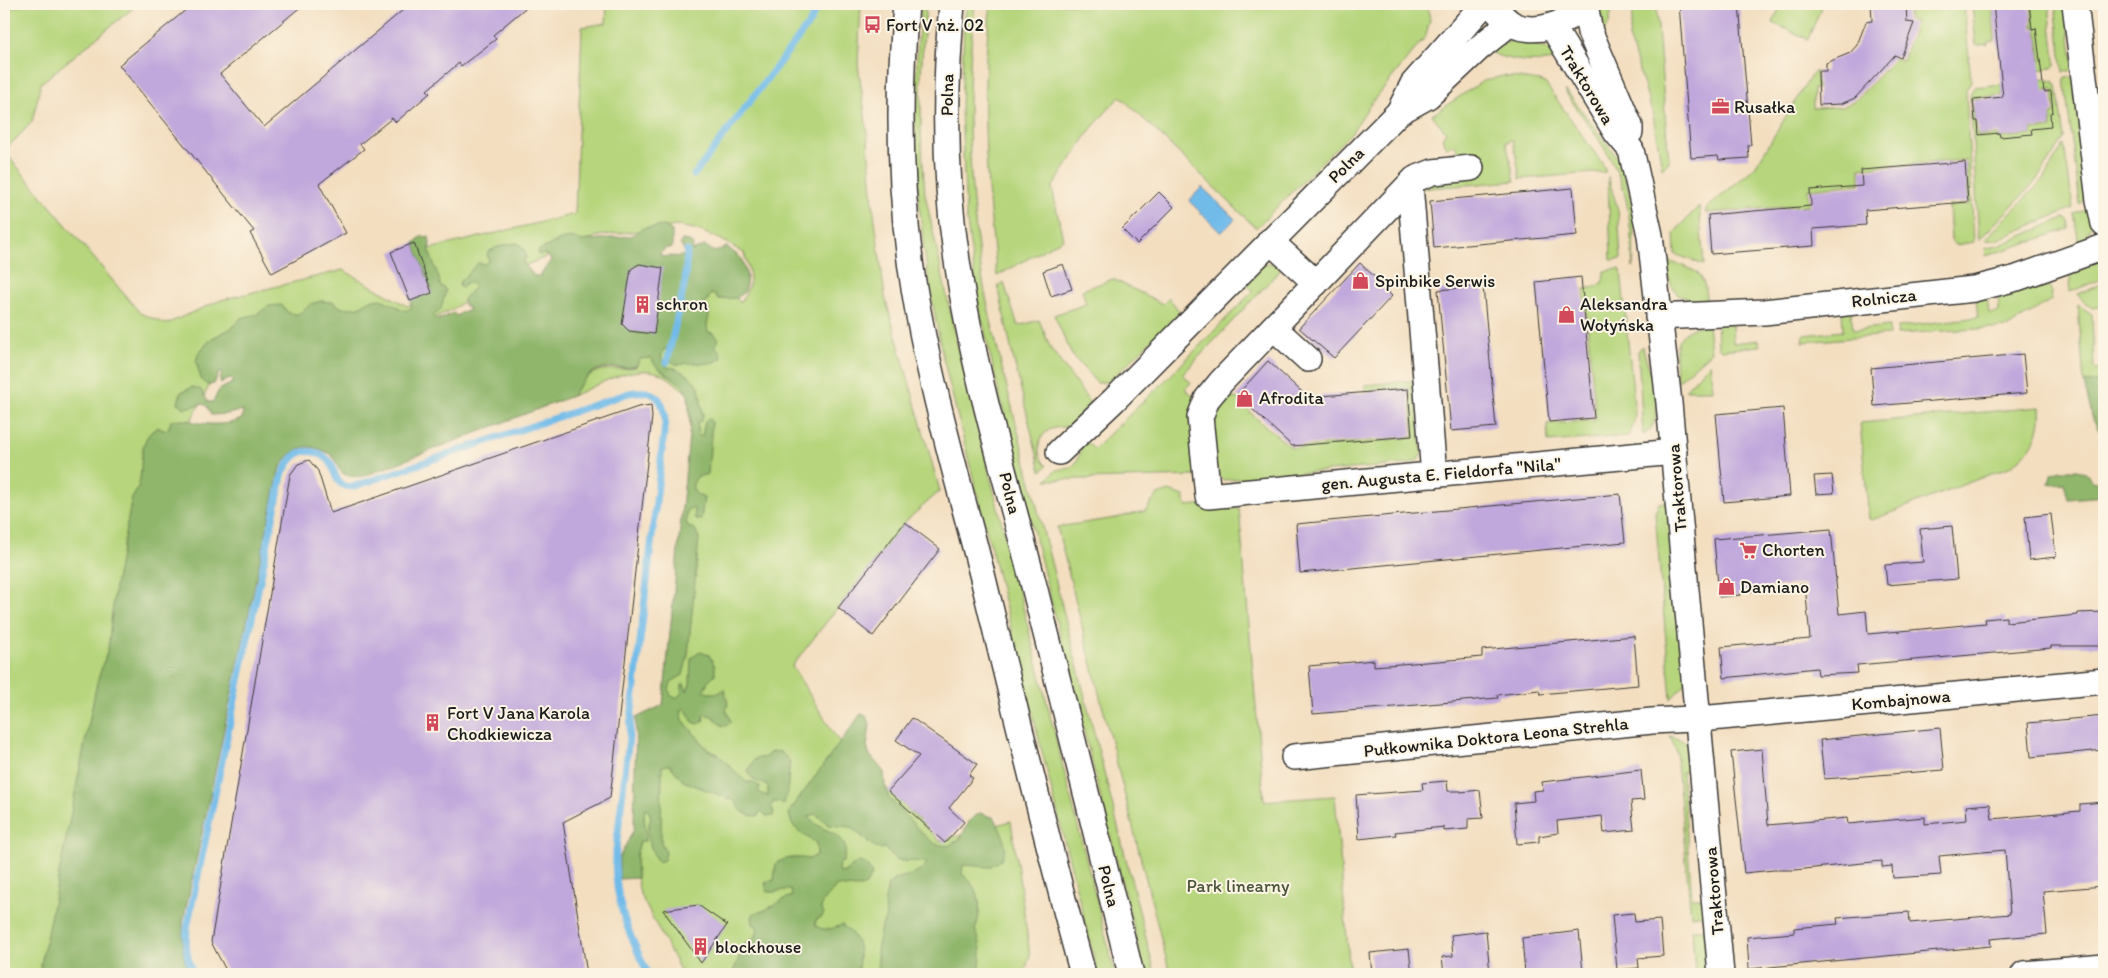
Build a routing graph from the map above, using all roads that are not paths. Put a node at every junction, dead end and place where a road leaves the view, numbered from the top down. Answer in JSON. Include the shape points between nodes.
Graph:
{"nodes":[{"id":1,"x":906,"y":4,"type":"edge"},
{"id":2,"x":952,"y":4,"type":"edge"},
{"id":3,"x":1484,"y":4,"type":"edge"},
{"id":4,"x":1489,"y":4,"type":"edge"},
{"id":5,"x":1583,"y":4,"type":"edge"},
{"id":6,"x":2075,"y":4,"type":"edge"},
{"id":7,"x":1510,"y":23,"type":"junction"},
{"id":8,"x":1552,"y":26,"type":"junction"},
{"id":9,"x":1399,"y":112,"type":"junction"},
{"id":10,"x":1631,"y":150,"type":"junction"},
{"id":11,"x":1471,"y":168,"type":"dead end"},
{"id":12,"x":1410,"y":185,"type":"junction"},
{"id":13,"x":2104,"y":224,"type":"edge"},
{"id":14,"x":1270,"y":241,"type":"junction"},
{"id":15,"x":2104,"y":247,"type":"edge"},
{"id":16,"x":1316,"y":284,"type":"junction"},
{"id":17,"x":1658,"y":317,"type":"junction"},
{"id":18,"x":1274,"y":328,"type":"junction"},
{"id":19,"x":1308,"y":359,"type":"dead end"},
{"id":20,"x":1060,"y":452,"type":"dead end"},
{"id":21,"x":1674,"y":452,"type":"junction"},
{"id":22,"x":1434,"y":475,"type":"junction"},
{"id":23,"x":2104,"y":681,"type":"edge"},
{"id":24,"x":1698,"y":719,"type":"junction"},
{"id":25,"x":1294,"y":757,"type":"dead end"},
{"id":26,"x":2104,"y":967,"type":"edge"},
{"id":27,"x":1083,"y":974,"type":"edge"},
{"id":28,"x":1131,"y":974,"type":"edge"},
{"id":29,"x":1722,"y":974,"type":"edge"},
{"id":30,"x":2024,"y":974,"type":"edge"}],
"edges":[{"from":1,"to":27,"type":"street","via":[[901,156],[916,297],[947,435]]},
{"from":2,"to":28,"type":"street","name":"Polna","via":[[947,90],[948,164],[963,299],[984,394]]},
{"from":3,"to":9,"type":"street","name":"Polna","via":[[1413,84]]},
{"from":4,"to":7,"type":"street"},
{"from":5,"to":8,"type":"street"},
{"from":5,"to":10,"type":"street","via":[[1590,32],[1630,126]]},
{"from":6,"to":13,"type":"street"},
{"from":7,"to":8,"type":"street","via":[[1524,28]]},
{"from":7,"to":9,"type":"street","name":"Polna","via":[[1428,96]]},
{"from":8,"to":10,"type":"street","name":"Traktorowa","via":[[1616,132]]},
{"from":9,"to":14,"type":"street","name":"Polna"},
{"from":10,"to":17,"type":"street","name":"Traktorowa","via":[[1650,236]]},
{"from":11,"to":12,"type":"street","via":[[1424,174]]},
{"from":12,"to":16,"type":"street"},
{"from":12,"to":22,"type":"street"},
{"from":14,"to":16,"type":"street"},
{"from":14,"to":20,"type":"street","name":"Polna"},
{"from":15,"to":17,"type":"street","name":"Rolnicza","via":[[2017,278],[1974,288],[1764,312]]},
{"from":16,"to":18,"type":"street"},
{"from":17,"to":21,"type":"street","name":"Traktorowa"},
{"from":18,"to":19,"type":"street"},
{"from":18,"to":22,"type":"street","name":"gen. Augusta E. Fieldorfa \"Nila\"","via":[[1207,399],[1200,417],[1208,496]]},
{"from":21,"to":22,"type":"street","name":"gen. Augusta E. Fieldorfa \"Nila\""},
{"from":21,"to":24,"type":"street","name":"Traktorowa"},
{"from":23,"to":24,"type":"street","name":"Kombajnowa"},
{"from":24,"to":25,"type":"street","name":"Pułkownika Doktora Leona Strehla"},
{"from":24,"to":29,"type":"street","name":"Traktorowa"},
{"from":26,"to":30,"type":"street"}]}
